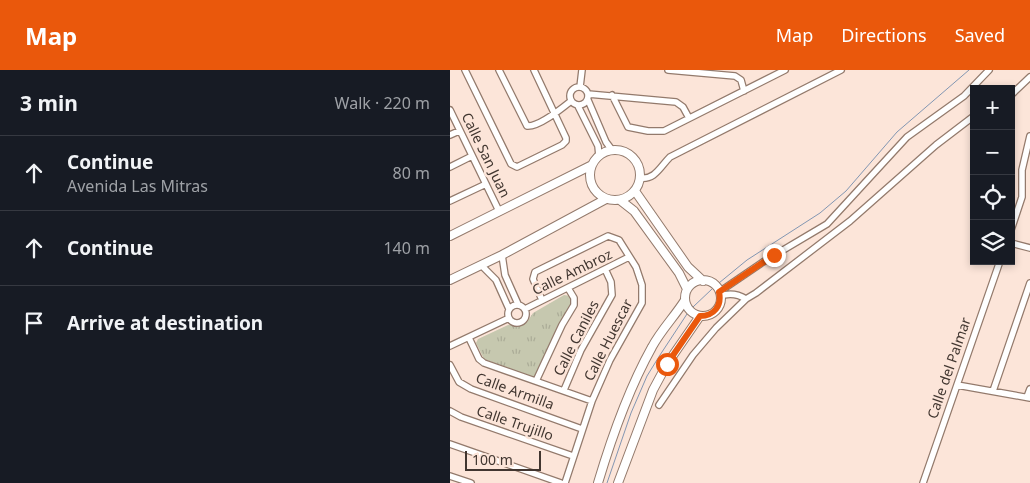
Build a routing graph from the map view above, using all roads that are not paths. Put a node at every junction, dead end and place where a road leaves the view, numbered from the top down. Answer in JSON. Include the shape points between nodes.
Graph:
{"nodes":[{"id":1,"x":465,"y":70,"type":"edge"},
{"id":2,"x":498,"y":70,"type":"edge"},
{"id":3,"x":534,"y":70,"type":"edge"},
{"id":4,"x":582,"y":70,"type":"edge"},
{"id":5,"x":668,"y":70,"type":"edge"},
{"id":6,"x":785,"y":70,"type":"edge"},
{"id":7,"x":841,"y":70,"type":"edge"},
{"id":8,"x":989,"y":70,"type":"edge"},
{"id":9,"x":1030,"y":71,"type":"edge"},
{"id":10,"x":1029,"y":78,"type":"edge"},
{"id":11,"x":580,"y":87,"type":"junction"},
{"id":12,"x":744,"y":91,"type":"junction"},
{"id":13,"x":1015,"y":91,"type":"edge"},
{"id":14,"x":612,"y":95,"type":"junction"},
{"id":15,"x":588,"y":97,"type":"junction"},
{"id":16,"x":570,"y":101,"type":"junction"},
{"id":17,"x":578,"y":106,"type":"junction"},
{"id":18,"x":450,"y":110,"type":"edge"},
{"id":19,"x":554,"y":114,"type":"junction"},
{"id":20,"x":688,"y":118,"type":"junction"},
{"id":21,"x":970,"y":119,"type":"edge"},
{"id":22,"x":459,"y":131,"type":"junction"},
{"id":23,"x":450,"y":135,"type":"edge"},
{"id":24,"x":1030,"y":138,"type":"edge"},
{"id":25,"x":606,"y":142,"type":"junction"},
{"id":26,"x":598,"y":146,"type":"junction"},
{"id":27,"x":612,"y":150,"type":"junction"},
{"id":28,"x":472,"y":156,"type":"junction"},
{"id":29,"x":599,"y":156,"type":"junction"},
{"id":30,"x":592,"y":165,"type":"junction"},
{"id":31,"x":450,"y":167,"type":"edge"},
{"id":32,"x":1022,"y":170,"type":"junction"},
{"id":33,"x":1030,"y":172,"type":"edge"},
{"id":34,"x":640,"y":178,"type":"junction"},
{"id":35,"x":486,"y":184,"type":"junction"},
{"id":36,"x":635,"y":191,"type":"junction"},
{"id":37,"x":606,"y":199,"type":"junction"},
{"id":38,"x":620,"y":200,"type":"junction"},
{"id":39,"x":450,"y":201,"type":"edge"},
{"id":40,"x":499,"y":211,"type":"junction"},
{"id":41,"x":1014,"y":220,"type":"edge"},
{"id":42,"x":450,"y":236,"type":"edge"},
{"id":43,"x":1015,"y":245,"type":"edge"},
{"id":44,"x":1030,"y":248,"type":"edge"},
{"id":45,"x":502,"y":255,"type":"junction"},
{"id":46,"x":629,"y":257,"type":"junction"},
{"id":47,"x":481,"y":265,"type":"junction"},
{"id":48,"x":999,"y":265,"type":"edge"},
{"id":49,"x":605,"y":269,"type":"junction"},
{"id":50,"x":505,"y":275,"type":"junction"},
{"id":51,"x":450,"y":280,"type":"edge"},
{"id":52,"x":496,"y":280,"type":"junction"},
{"id":53,"x":703,"y":280,"type":"junction"},
{"id":54,"x":1030,"y":284,"type":"edge"},
{"id":55,"x":568,"y":288,"type":"junction"},
{"id":56,"x":687,"y":289,"type":"junction"},
{"id":57,"x":720,"y":294,"type":"junction"},
{"id":58,"x":746,"y":299,"type":"junction"},
{"id":59,"x":542,"y":300,"type":"junction"},
{"id":60,"x":685,"y":300,"type":"junction"},
{"id":61,"x":518,"y":304,"type":"junction"},
{"id":62,"x":525,"y":308,"type":"junction"},
{"id":63,"x":509,"y":309,"type":"junction"},
{"id":64,"x":700,"y":316,"type":"junction"},
{"id":65,"x":509,"y":318,"type":"junction"},
{"id":66,"x":469,"y":338,"type":"junction"},
{"id":67,"x":450,"y":346,"type":"edge"},
{"id":68,"x":450,"y":365,"type":"edge"},
{"id":69,"x":536,"y":381,"type":"junction"},
{"id":70,"x":957,"y":385,"type":"junction"},
{"id":71,"x":1030,"y":389,"type":"edge"},
{"id":72,"x":564,"y":390,"type":"junction"},
{"id":73,"x":994,"y":391,"type":"junction"},
{"id":74,"x":1029,"y":398,"type":"edge"},
{"id":75,"x":592,"y":401,"type":"junction"},
{"id":76,"x":659,"y":405,"type":"dead end"},
{"id":77,"x":450,"y":411,"type":"edge"},
{"id":78,"x":582,"y":429,"type":"junction"},
{"id":79,"x":450,"y":444,"type":"edge"},
{"id":80,"x":573,"y":456,"type":"junction"},
{"id":81,"x":450,"y":476,"type":"edge"},
{"id":82,"x":470,"y":483,"type":"edge"},
{"id":83,"x":563,"y":483,"type":"edge"},
{"id":84,"x":598,"y":483,"type":"edge"},
{"id":85,"x":618,"y":483,"type":"edge"},
{"id":86,"x":923,"y":483,"type":"edge"}],
"edges":[{"from":1,"to":19,"type":"street","via":[[513,166],[520,167],[566,141]]},
{"from":2,"to":19,"type":"street","via":[[527,126]]},
{"from":3,"to":19,"type":"street"},
{"from":4,"to":11,"type":"street"},
{"from":5,"to":12,"type":"street","via":[[735,76]]},
{"from":6,"to":12,"type":"street"},
{"from":7,"to":34,"type":"street","via":[[670,157],[654,176]]},
{"from":8,"to":57,"type":"street","via":[[964,96],[907,137],[827,224],[763,262]]},
{"from":9,"to":10,"type":"street"},
{"from":10,"to":13,"type":"street"},
{"from":11,"to":15,"type":"street","via":[[585,89]]},
{"from":11,"to":16,"type":"street","via":[[572,90]]},
{"from":12,"to":20,"type":"street"},
{"from":14,"to":15,"type":"street"},
{"from":14,"to":20,"type":"street","via":[[676,102],[683,107]]},
{"from":14,"to":20,"type":"street","via":[[624,121],[633,129],[664,131]]},
{"from":15,"to":17,"type":"street","via":[[584,105]]},
{"from":15,"to":25,"type":"street"},
{"from":16,"to":17,"type":"street"},
{"from":16,"to":19,"type":"street"},
{"from":17,"to":26,"type":"street"},
{"from":18,"to":22,"type":"street","name":"Calle San Juan"},
{"from":21,"to":58,"type":"street","via":[[850,221]]},
{"from":22,"to":23,"type":"street"},
{"from":22,"to":28,"type":"street","name":"Calle San Juan"},
{"from":24,"to":32,"type":"street"},
{"from":25,"to":26,"type":"street"},
{"from":25,"to":27,"type":"street"},
{"from":26,"to":29,"type":"street"},
{"from":27,"to":29,"type":"street"},
{"from":27,"to":34,"type":"street","via":[[626,152],[633,158],[640,169]]},
{"from":28,"to":31,"type":"street"},
{"from":28,"to":35,"type":"street","name":"Calle San Juan"},
{"from":29,"to":30,"type":"street"},
{"from":30,"to":37,"type":"street","via":[[592,186]]},
{"from":30,"to":40,"type":"street"},
{"from":32,"to":33,"type":"street"},
{"from":32,"to":41,"type":"street","via":[[1022,197]]},
{"from":34,"to":36,"type":"street"},
{"from":35,"to":39,"type":"street"},
{"from":35,"to":40,"type":"street","name":"Calle San Juan"},
{"from":36,"to":38,"type":"street"},
{"from":36,"to":53,"type":"street","via":[[688,267]]},
{"from":37,"to":38,"type":"street"},
{"from":37,"to":45,"type":"street"},
{"from":38,"to":56,"type":"street","via":[[634,211]]},
{"from":40,"to":42,"type":"street"},
{"from":43,"to":44,"type":"street"},
{"from":45,"to":47,"type":"street"},
{"from":45,"to":50,"type":"street"},
{"from":46,"to":49,"type":"street","name":"Calle Ambroz"},
{"from":46,"to":59,"type":"street","name":"Calle Huescar","via":[[619,240],[611,236],[537,270],[534,279]]},
{"from":46,"to":75,"type":"street","name":"Calle Huescar","via":[[640,276],[642,303],[610,360]]},
{"from":47,"to":51,"type":"street"},
{"from":47,"to":52,"type":"street"},
{"from":48,"to":70,"type":"street","name":"Calle del Palmar"},
{"from":49,"to":55,"type":"street","name":"Calle Ambroz"},
{"from":49,"to":72,"type":"street","name":"Calle Caniles","via":[[612,295],[581,350]]},
{"from":50,"to":52,"type":"street"},
{"from":50,"to":61,"type":"street"},
{"from":52,"to":63,"type":"street"},
{"from":53,"to":56,"type":"street"},
{"from":53,"to":57,"type":"street","via":[[713,284]]},
{"from":54,"to":73,"type":"street"},
{"from":55,"to":59,"type":"street","name":"Calle Ambroz"},
{"from":55,"to":69,"type":"street","via":[[574,305]]},
{"from":56,"to":60,"type":"street"},
{"from":57,"to":58,"type":"street"},
{"from":57,"to":64,"type":"street","via":[[719,306],[714,312]]},
{"from":58,"to":76,"type":"street","via":[[693,355]]},
{"from":59,"to":62,"type":"street","name":"Calle Ambroz"},
{"from":60,"to":64,"type":"street","via":[[689,310]]},
{"from":60,"to":84,"type":"street","via":[[653,346],[631,388]]},
{"from":61,"to":62,"type":"street"},
{"from":61,"to":63,"type":"street"},
{"from":62,"to":65,"type":"street","via":[[526,316],[522,321],[515,323]]},
{"from":63,"to":65,"type":"street"},
{"from":64,"to":85,"type":"street","via":[[653,390]]},
{"from":65,"to":66,"type":"street"},
{"from":66,"to":67,"type":"street"},
{"from":66,"to":69,"type":"street","via":[[484,363]]},
{"from":68,"to":78,"type":"street","name":"Calle Armilla","via":[[459,382],[471,390]]},
{"from":69,"to":72,"type":"street"},
{"from":70,"to":73,"type":"street"},
{"from":70,"to":86,"type":"street","name":"Calle del Palmar"},
{"from":71,"to":74,"type":"street"},
{"from":72,"to":75,"type":"street"},
{"from":73,"to":74,"type":"street"},
{"from":75,"to":78,"type":"street","name":"Calle Huescar"},
{"from":77,"to":80,"type":"street","name":"Calle Trujillo"},
{"from":78,"to":80,"type":"street","name":"Calle Huescar"},
{"from":79,"to":83,"type":"street"},
{"from":80,"to":83,"type":"street","name":"Calle Huescar"},
{"from":81,"to":82,"type":"street"}]}
